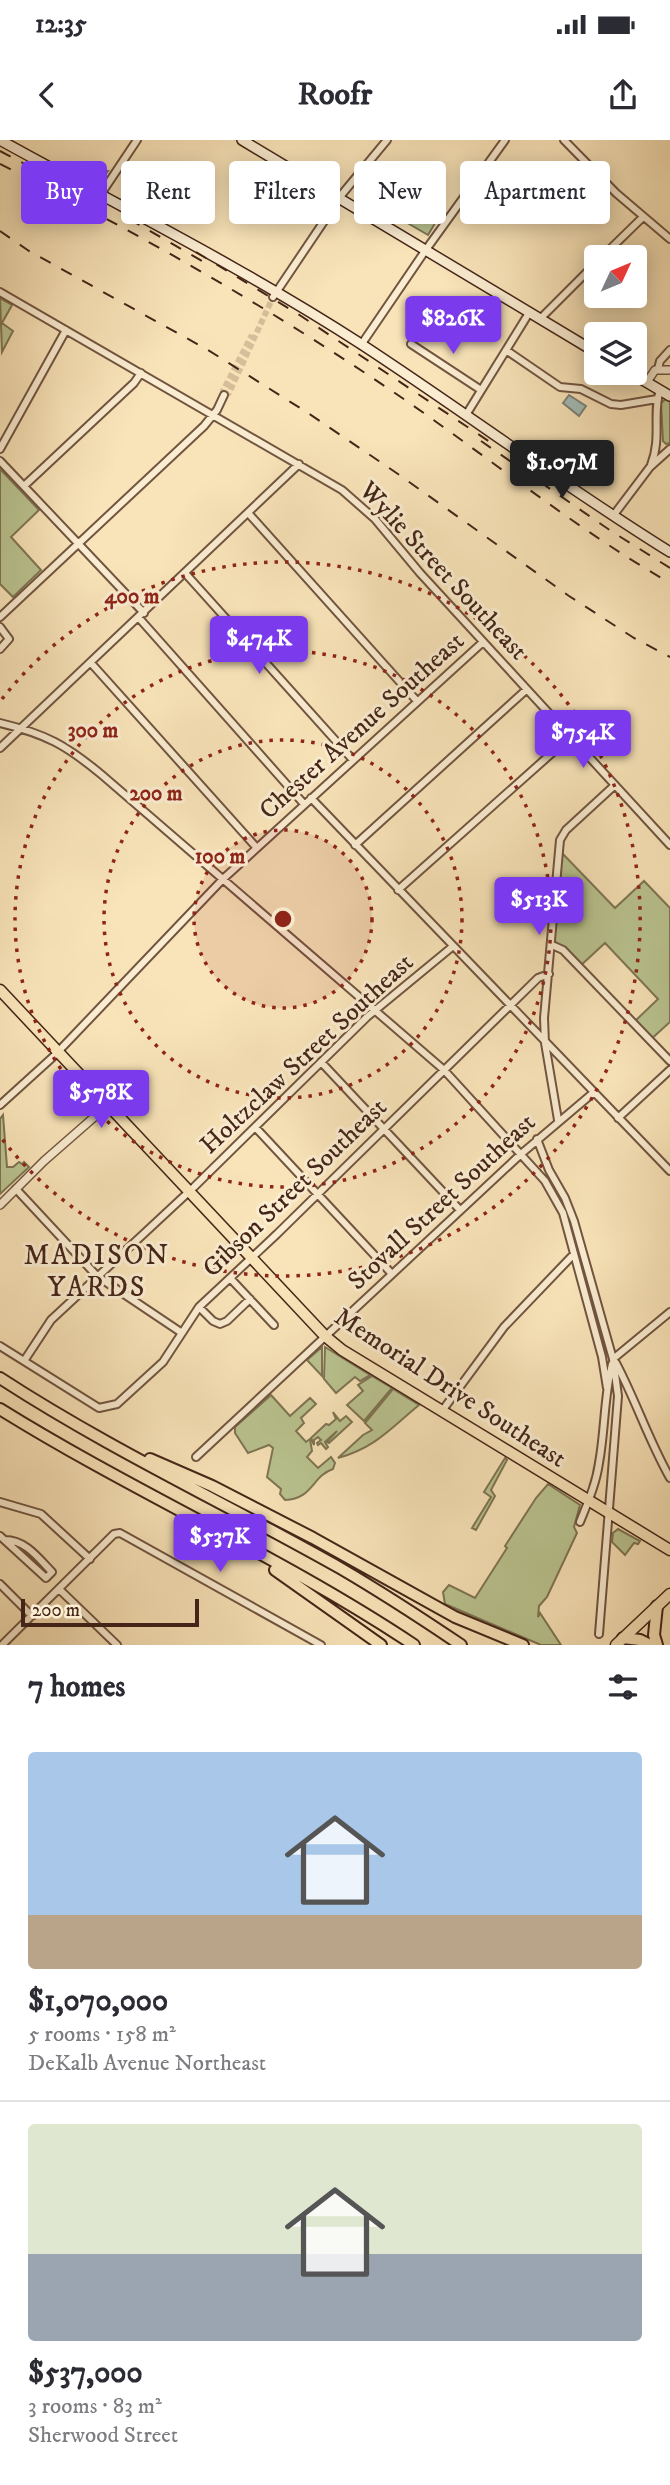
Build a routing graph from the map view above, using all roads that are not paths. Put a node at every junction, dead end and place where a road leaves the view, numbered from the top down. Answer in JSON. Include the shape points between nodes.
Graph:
{"nodes":[{"id":1,"x":137,"y":140,"type":"edge"},
{"id":2,"x":242,"y":140,"type":"edge"},
{"id":3,"x":387,"y":140,"type":"edge"},
{"id":4,"x":505,"y":140,"type":"edge"},
{"id":5,"x":564,"y":140,"type":"edge"},
{"id":6,"x":0,"y":141,"type":"edge"},
{"id":7,"x":38,"y":161,"type":"edge"},
{"id":8,"x":274,"y":161,"type":"edge"},
{"id":9,"x":107,"y":185,"type":"edge"},
{"id":10,"x":107,"y":197,"type":"edge"},
{"id":11,"x":340,"y":197,"type":"edge"},
{"id":12,"x":340,"y":200,"type":"edge"},
{"id":13,"x":643,"y":216,"type":"junction"},
{"id":14,"x":321,"y":224,"type":"edge"},
{"id":15,"x":670,"y":239,"type":"edge"},
{"id":16,"x":614,"y":245,"type":"edge"},
{"id":17,"x":425,"y":251,"type":"junction"},
{"id":18,"x":584,"y":275,"type":"edge"},
{"id":19,"x":0,"y":292,"type":"edge"},
{"id":20,"x":274,"y":294,"type":"junction"},
{"id":21,"x":530,"y":313,"type":"junction"},
{"id":22,"x":540,"y":319,"type":"junction"},
{"id":23,"x":66,"y":330,"type":"junction"},
{"id":24,"x":411,"y":344,"type":"dead end"},
{"id":25,"x":362,"y":345,"type":"junction"},
{"id":26,"x":584,"y":345,"type":"edge"},
{"id":27,"x":506,"y":350,"type":"junction"},
{"id":28,"x":670,"y":350,"type":"edge"},
{"id":29,"x":658,"y":369,"type":"junction"},
{"id":30,"x":670,"y":370,"type":"edge"},
{"id":31,"x":141,"y":373,"type":"junction"},
{"id":32,"x":647,"y":383,"type":"joint"},
{"id":33,"x":481,"y":390,"type":"junction"},
{"id":34,"x":659,"y":395,"type":"junction"},
{"id":35,"x":224,"y":396,"type":"dead end"},
{"id":36,"x":670,"y":396,"type":"edge"},
{"id":37,"x":214,"y":415,"type":"junction"},
{"id":38,"x":466,"y":415,"type":"junction"},
{"id":39,"x":0,"y":449,"type":"edge"},
{"id":40,"x":670,"y":449,"type":"edge"},
{"id":41,"x":0,"y":461,"type":"edge"},
{"id":42,"x":299,"y":464,"type":"junction"},
{"id":43,"x":650,"y":467,"type":"junction"},
{"id":44,"x":24,"y":486,"type":"junction"},
{"id":45,"x":249,"y":514,"type":"junction"},
{"id":46,"x":613,"y":516,"type":"junction"},
{"id":47,"x":79,"y":544,"type":"junction"},
{"id":48,"x":670,"y":552,"type":"edge"},
{"id":49,"x":186,"y":573,"type":"junction"},
{"id":50,"x":142,"y":615,"type":"junction"},
{"id":51,"x":0,"y":617,"type":"edge"},
{"id":52,"x":0,"y":627,"type":"edge"},
{"id":53,"x":483,"y":642,"type":"junction"},
{"id":54,"x":0,"y":649,"type":"edge"},
{"id":55,"x":91,"y":663,"type":"junction"},
{"id":56,"x":526,"y":690,"type":"junction"},
{"id":57,"x":417,"y":701,"type":"junction"},
{"id":58,"x":0,"y":723,"type":"edge"},
{"id":59,"x":22,"y":728,"type":"junction"},
{"id":60,"x":570,"y":737,"type":"junction"},
{"id":61,"x":0,"y":748,"type":"edge"},
{"id":62,"x":353,"y":760,"type":"junction"},
{"id":63,"x":615,"y":785,"type":"junction"},
{"id":64,"x":311,"y":798,"type":"junction"},
{"id":65,"x":304,"y":804,"type":"junction"},
{"id":66,"x":355,"y":845,"type":"junction"},
{"id":67,"x":670,"y":845,"type":"edge"},
{"id":68,"x":256,"y":848,"type":"junction"},
{"id":69,"x":223,"y":879,"type":"junction"},
{"id":70,"x":398,"y":890,"type":"junction"},
{"id":71,"x":552,"y":945,"type":"junction"},
{"id":72,"x":452,"y":947,"type":"junction"},
{"id":73,"x":549,"y":974,"type":"junction"},
{"id":74,"x":0,"y":990,"type":"edge"},
{"id":75,"x":509,"y":1006,"type":"junction"},
{"id":76,"x":375,"y":1010,"type":"junction"},
{"id":77,"x":545,"y":1043,"type":"junction"},
{"id":78,"x":58,"y":1051,"type":"junction"},
{"id":79,"x":670,"y":1061,"type":"edge"},
{"id":80,"x":321,"y":1062,"type":"junction"},
{"id":81,"x":444,"y":1070,"type":"junction"},
{"id":82,"x":670,"y":1070,"type":"edge"},
{"id":83,"x":593,"y":1093,"type":"junction"},
{"id":84,"x":0,"y":1105,"type":"edge"},
{"id":85,"x":108,"y":1105,"type":"junction"},
{"id":86,"x":618,"y":1118,"type":"junction"},
{"id":87,"x":558,"y":1120,"type":"junction"},
{"id":88,"x":255,"y":1126,"type":"junction"},
{"id":89,"x":385,"y":1130,"type":"junction"},
{"id":90,"x":537,"y":1139,"type":"junction"},
{"id":91,"x":521,"y":1154,"type":"junction"},
{"id":92,"x":670,"y":1171,"type":"edge"},
{"id":93,"x":545,"y":1181,"type":"junction"},
{"id":94,"x":16,"y":1189,"type":"junction"},
{"id":95,"x":189,"y":1191,"type":"junction"},
{"id":96,"x":318,"y":1195,"type":"junction"},
{"id":97,"x":565,"y":1198,"type":"junction"},
{"id":98,"x":0,"y":1205,"type":"edge"},
{"id":99,"x":460,"y":1210,"type":"junction"},
{"id":100,"x":574,"y":1254,"type":"junction"},
{"id":101,"x":251,"y":1258,"type":"junction"},
{"id":102,"x":392,"y":1273,"type":"junction"},
{"id":103,"x":97,"y":1276,"type":"junction"},
{"id":104,"x":230,"y":1278,"type":"junction"},
{"id":105,"x":250,"y":1299,"type":"junction"},
{"id":106,"x":200,"y":1307,"type":"junction"},
{"id":107,"x":670,"y":1312,"type":"edge"},
{"id":108,"x":274,"y":1325,"type":"dead end"},
{"id":109,"x":182,"y":1333,"type":"junction"},
{"id":110,"x":325,"y":1336,"type":"junction"},
{"id":111,"x":0,"y":1346,"type":"edge"},
{"id":112,"x":602,"y":1357,"type":"junction"},
{"id":113,"x":613,"y":1359,"type":"junction"},
{"id":114,"x":24,"y":1361,"type":"junction"},
{"id":115,"x":612,"y":1370,"type":"junction"},
{"id":116,"x":0,"y":1378,"type":"edge"},
{"id":117,"x":627,"y":1385,"type":"junction"},
{"id":118,"x":607,"y":1388,"type":"junction"},
{"id":119,"x":618,"y":1396,"type":"junction"},
{"id":120,"x":632,"y":1396,"type":"junction"},
{"id":121,"x":0,"y":1409,"type":"edge"},
{"id":122,"x":442,"y":1411,"type":"junction"},
{"id":123,"x":122,"y":1451,"type":"junction"},
{"id":124,"x":196,"y":1457,"type":"dead end"},
{"id":125,"x":670,"y":1478,"type":"edge"},
{"id":126,"x":0,"y":1502,"type":"edge"},
{"id":127,"x":588,"y":1502,"type":"junction"},
{"id":128,"x":610,"y":1515,"type":"junction"},
{"id":129,"x":580,"y":1521,"type":"dead end"},
{"id":130,"x":221,"y":1533,"type":"junction"},
{"id":131,"x":3,"y":1538,"type":"edge"},
{"id":132,"x":670,"y":1550,"type":"edge"},
{"id":133,"x":90,"y":1559,"type":"junction"},
{"id":134,"x":0,"y":1584,"type":"edge"},
{"id":135,"x":59,"y":1589,"type":"junction"},
{"id":136,"x":670,"y":1594,"type":"edge"},
{"id":137,"x":657,"y":1606,"type":"junction"},
{"id":138,"x":32,"y":1616,"type":"junction"},
{"id":139,"x":599,"y":1634,"type":"dead end"},
{"id":140,"x":620,"y":1642,"type":"edge"},
{"id":141,"x":2,"y":1645,"type":"edge"},
{"id":142,"x":117,"y":1645,"type":"edge"},
{"id":143,"x":321,"y":1645,"type":"edge"},
{"id":144,"x":381,"y":1645,"type":"edge"},
{"id":145,"x":414,"y":1645,"type":"edge"},
{"id":146,"x":461,"y":1645,"type":"edge"},
{"id":147,"x":523,"y":1645,"type":"edge"},
{"id":148,"x":650,"y":1645,"type":"edge"},
{"id":149,"x":657,"y":1645,"type":"edge"}],
"edges":[{"from":1,"to":9,"type":"street"},
{"from":2,"to":8,"type":"main road"},
{"from":3,"to":11,"type":"street"},
{"from":4,"to":17,"type":"street"},
{"from":5,"to":13,"type":"street"},
{"from":6,"to":7,"type":"main road"},
{"from":10,"to":20,"type":"main road"},
{"from":12,"to":17,"type":"main road"},
{"from":13,"to":15,"type":"street"},
{"from":13,"to":16,"type":"street"},
{"from":14,"to":20,"type":"street"},
{"from":17,"to":21,"type":"main road"},
{"from":17,"to":25,"type":"street"},
{"from":18,"to":22,"type":"street"},
{"from":19,"to":23,"type":"street","name":"Wylie Street Southeast"},
{"from":20,"to":25,"type":"main road"},
{"from":21,"to":22,"type":"main road"},
{"from":21,"to":27,"type":"street"},
{"from":22,"to":26,"type":"main road"},
{"from":23,"to":31,"type":"street","name":"Wylie Street Southeast"},
{"from":23,"to":39,"type":"street"},
{"from":24,"to":33,"type":"street"},
{"from":25,"to":38,"type":"main road"},
{"from":27,"to":33,"type":"street"},
{"from":27,"to":34,"type":"street","via":[[560,387],[581,389],[611,404]]},
{"from":28,"to":29,"type":"street"},
{"from":29,"to":30,"type":"street"},
{"from":29,"to":32,"type":"street"},
{"from":31,"to":37,"type":"street","name":"Wylie Street Southeast"},
{"from":31,"to":44,"type":"street"},
{"from":32,"to":34,"type":"main road"},
{"from":33,"to":38,"type":"street"},
{"from":34,"to":36,"type":"main road"},
{"from":34,"to":43,"type":"street","via":[[658,443]]},
{"from":35,"to":37,"type":"street"},
{"from":37,"to":42,"type":"street","name":"Wylie Street Southeast"},
{"from":37,"to":47,"type":"street"},
{"from":38,"to":46,"type":"main road"},
{"from":40,"to":43,"type":"street"},
{"from":41,"to":44,"type":"street"},
{"from":42,"to":45,"type":"street"},
{"from":42,"to":53,"type":"street","name":"Wylie Street Southeast","via":[[364,508]]},
{"from":43,"to":46,"type":"street"},
{"from":44,"to":47,"type":"street"},
{"from":45,"to":49,"type":"street"},
{"from":45,"to":57,"type":"street"},
{"from":46,"to":48,"type":"main road"},
{"from":47,"to":50,"type":"street"},
{"from":47,"to":51,"type":"street"},
{"from":49,"to":50,"type":"street"},
{"from":49,"to":62,"type":"street"},
{"from":50,"to":55,"type":"street"},
{"from":50,"to":65,"type":"street"},
{"from":52,"to":54,"type":"street","via":[[9,639]]},
{"from":53,"to":56,"type":"street","name":"Wylie Street Southeast"},
{"from":53,"to":57,"type":"street","name":"Chester Avenue Southeast"},
{"from":55,"to":59,"type":"street"},
{"from":55,"to":68,"type":"street"},
{"from":56,"to":60,"type":"street","name":"Wylie Street Southeast"},
{"from":56,"to":66,"type":"street"},
{"from":57,"to":62,"type":"street","name":"Chester Avenue Southeast"},
{"from":58,"to":59,"type":"street"},
{"from":59,"to":61,"type":"street"},
{"from":59,"to":69,"type":"street","via":[[74,752]]},
{"from":60,"to":63,"type":"street","name":"Wylie Street Southeast"},
{"from":60,"to":70,"type":"street"},
{"from":62,"to":64,"type":"street","name":"Chester Avenue Southeast"},
{"from":63,"to":67,"type":"street","name":"Wylie Street Southeast"},
{"from":63,"to":71,"type":"street","via":[[560,840]]},
{"from":64,"to":65,"type":"street","name":"Chester Avenue Southeast"},
{"from":64,"to":66,"type":"street"},
{"from":65,"to":68,"type":"street","name":"Chester Avenue Southeast"},
{"from":66,"to":70,"type":"street"},
{"from":68,"to":69,"type":"street","name":"Chester Avenue Southeast"},
{"from":69,"to":76,"type":"street"},
{"from":69,"to":78,"type":"street","name":"Chester Avenue Southeast"},
{"from":70,"to":72,"type":"street"},
{"from":71,"to":73,"type":"street"},
{"from":71,"to":79,"type":"street","via":[[563,950]]},
{"from":72,"to":75,"type":"street"},
{"from":72,"to":76,"type":"street","name":"Holtzclaw Street Southeast"},
{"from":73,"to":75,"type":"street","name":"Gibson Street Southeast","via":[[538,978]]},
{"from":73,"to":77,"type":"street"},
{"from":74,"to":78,"type":"main road","name":"Memorial Drive Southeast"},
{"from":75,"to":77,"type":"street"},
{"from":75,"to":81,"type":"street","name":"Gibson Street Southeast"},
{"from":76,"to":80,"type":"street","name":"Holtzclaw Street Southeast"},
{"from":76,"to":81,"type":"street"},
{"from":77,"to":83,"type":"street"},
{"from":77,"to":87,"type":"street"},
{"from":78,"to":84,"type":"street","name":"Chester Avenue Southeast"},
{"from":78,"to":85,"type":"main road","name":"Memorial Drive Southeast"},
{"from":80,"to":88,"type":"street","name":"Holtzclaw Street Southeast"},
{"from":80,"to":89,"type":"street"},
{"from":81,"to":89,"type":"street","name":"Gibson Street Southeast"},
{"from":81,"to":91,"type":"street"},
{"from":82,"to":86,"type":"street"},
{"from":83,"to":86,"type":"street"},
{"from":83,"to":87,"type":"street","name":"Stovall Street Southeast"},
{"from":85,"to":94,"type":"street"},
{"from":85,"to":95,"type":"main road","name":"Memorial Drive Southeast"},
{"from":86,"to":92,"type":"street"},
{"from":87,"to":90,"type":"street","name":"Stovall Street Southeast"},
{"from":88,"to":95,"type":"street","name":"Holtzclaw Street Southeast"},
{"from":88,"to":96,"type":"street"},
{"from":89,"to":96,"type":"street","name":"Gibson Street Southeast"},
{"from":89,"to":99,"type":"street"},
{"from":90,"to":91,"type":"street","name":"Stovall Street Southeast"},
{"from":90,"to":97,"type":"street"},
{"from":91,"to":93,"type":"street"},
{"from":91,"to":99,"type":"street","name":"Stovall Street Southeast"},
{"from":93,"to":97,"type":"street"},
{"from":93,"to":100,"type":"street","via":[[563,1213]]},
{"from":94,"to":98,"type":"street"},
{"from":94,"to":103,"type":"street"},
{"from":95,"to":101,"type":"main road","name":"Memorial Drive Southeast"},
{"from":95,"to":103,"type":"street","name":"Holtzclaw Street Southeast"},
{"from":96,"to":101,"type":"street","name":"Gibson Street Southeast"},
{"from":96,"to":102,"type":"street"},
{"from":97,"to":113,"type":"street"},
{"from":99,"to":102,"type":"street","name":"Stovall Street Southeast"},
{"from":100,"to":112,"type":"street"},
{"from":100,"to":122,"type":"street","via":[[505,1326]]},
{"from":101,"to":104,"type":"street","name":"Gibson Street Southeast"},
{"from":101,"to":110,"type":"main road","name":"Memorial Drive Southeast"},
{"from":102,"to":110,"type":"street","name":"Stovall Street Southeast"},
{"from":103,"to":109,"type":"street"},
{"from":103,"to":114,"type":"street","name":"Holtzclaw Street Southeast","via":[[51,1320]]},
{"from":104,"to":105,"type":"street"},
{"from":104,"to":106,"type":"street","name":"Gibson Street Southeast"},
{"from":105,"to":106,"type":"street","via":[[219,1324]]},
{"from":105,"to":108,"type":"street"},
{"from":106,"to":109,"type":"street","name":"Gibson Street Southeast"},
{"from":107,"to":113,"type":"street"},
{"from":109,"to":114,"type":"street","name":"Gibson Street Southeast","via":[[163,1362],[107,1408],[99,1408]]},
{"from":110,"to":122,"type":"main road","name":"Memorial Drive Southeast"},
{"from":110,"to":124,"type":"street","name":"Stovall Street Southeast"},
{"from":111,"to":114,"type":"street","name":"Gibson Street Southeast"},
{"from":112,"to":115,"type":"street"},
{"from":112,"to":118,"type":"street"},
{"from":113,"to":115,"type":"street"},
{"from":113,"to":117,"type":"street"},
{"from":115,"to":117,"type":"street"},
{"from":115,"to":118,"type":"street"},
{"from":115,"to":119,"type":"street"},
{"from":116,"to":123,"type":"highway"},
{"from":117,"to":120,"type":"street"},
{"from":118,"to":127,"type":"street","via":[[599,1463]]},
{"from":119,"to":120,"type":"street"},
{"from":119,"to":128,"type":"street"},
{"from":120,"to":125,"type":"street"},
{"from":121,"to":130,"type":"highway"},
{"from":122,"to":127,"type":"main road","name":"Memorial Drive Southeast"},
{"from":123,"to":146,"type":"highway","via":[[339,1568]]},
{"from":123,"to":147,"type":"highway","via":[[212,1486],[442,1610]]},
{"from":126,"to":133,"type":"street","via":[[41,1514]]},
{"from":127,"to":128,"type":"main road","name":"Memorial Drive Southeast"},
{"from":127,"to":129,"type":"street"},
{"from":128,"to":132,"type":"main road","name":"Memorial Drive Southeast"},
{"from":128,"to":139,"type":"street"},
{"from":130,"to":144,"type":"highway"},
{"from":130,"to":145,"type":"highway"},
{"from":131,"to":131,"type":"street","via":[[46,1578],[52,1572],[25,1546]]},
{"from":133,"to":135,"type":"street"},
{"from":133,"to":143,"type":"street","via":[[120,1533]]},
{"from":134,"to":138,"type":"street"},
{"from":135,"to":138,"type":"street"},
{"from":135,"to":142,"type":"street"},
{"from":136,"to":137,"type":"main road"},
{"from":137,"to":140,"type":"main road"},
{"from":137,"to":149,"type":"highway"},
{"from":138,"to":141,"type":"street"},
{"from":140,"to":148,"type":"highway","via":[[640,1640]]}]}
